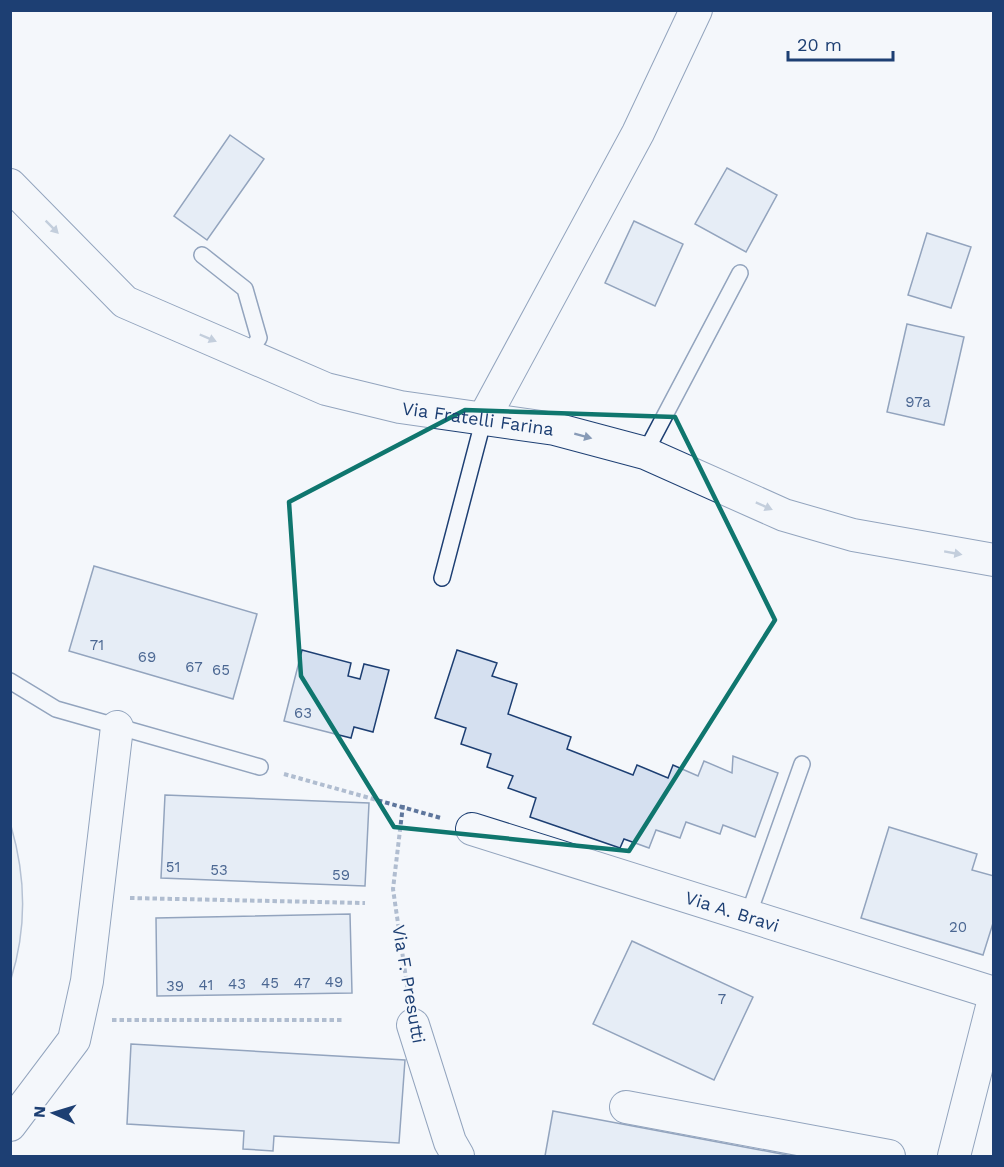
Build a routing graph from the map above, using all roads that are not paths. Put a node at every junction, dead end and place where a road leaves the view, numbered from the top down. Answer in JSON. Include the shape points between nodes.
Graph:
{"nodes":[{"id":1,"x":696,"y":10,"type":"edge"},
{"id":2,"x":10,"y":185,"type":"edge"},
{"id":3,"x":201,"y":255,"type":"dead end"},
{"id":4,"x":740,"y":273,"type":"dead end"},
{"id":5,"x":248,"y":355,"type":"junction"},
{"id":6,"x":484,"y":418,"type":"junction"},
{"id":7,"x":645,"y":453,"type":"junction"},
{"id":8,"x":993,"y":560,"type":"edge"},
{"id":9,"x":442,"y":578,"type":"dead end"},
{"id":10,"x":10,"y":681,"type":"edge"},
{"id":11,"x":117,"y":728,"type":"junction"},
{"id":12,"x":802,"y":764,"type":"dead end"},
{"id":13,"x":260,"y":767,"type":"road end"},
{"id":14,"x":472,"y":829,"type":"road end"},
{"id":15,"x":748,"y":916,"type":"junction"},
{"id":16,"x":993,"y":993,"type":"edge"},
{"id":17,"x":993,"y":999,"type":"edge"},
{"id":18,"x":413,"y":1025,"type":"road end"},
{"id":19,"x":626,"y":1107,"type":"dead end"},
{"id":20,"x":10,"y":1125,"type":"edge"},
{"id":21,"x":458,"y":1156,"type":"edge"},
{"id":22,"x":889,"y":1156,"type":"edge"},
{"id":23,"x":954,"y":1156,"type":"edge"}],
"edges":[{"from":1,"to":6,"type":"street","via":[[638,133]]},
{"from":2,"to":5,"type":"street","name":"Via Fratelli Farina","one_way":true,"via":[[125,302]]},
{"from":3,"to":5,"type":"lane","via":[[245,289],[259,338]]},
{"from":4,"to":7,"type":"lane"},
{"from":5,"to":6,"type":"street","name":"Via Fratelli Farina","via":[[326,389],[400,407]]},
{"from":6,"to":7,"type":"street","name":"Via Fratelli Farina","one_way":true,"via":[[555,429]]},
{"from":6,"to":9,"type":"lane"},
{"from":7,"to":8,"type":"street","name":"Via Fratelli Farina","one_way":true,"via":[[784,515],[853,535]]},
{"from":10,"to":11,"type":"lane","via":[[56,709]]},
{"from":11,"to":13,"type":"lane"},
{"from":11,"to":20,"type":"street","via":[[87,981],[74,1040]]},
{"from":12,"to":15,"type":"lane"},
{"from":14,"to":15,"type":"street","name":"Via A. Bravi"},
{"from":15,"to":16,"type":"street","name":"Via A. Bravi"},
{"from":17,"to":23,"type":"street"},
{"from":18,"to":21,"type":"street","name":"Via F. Presutti","via":[[450,1142]]},
{"from":19,"to":22,"type":"street"}]}
